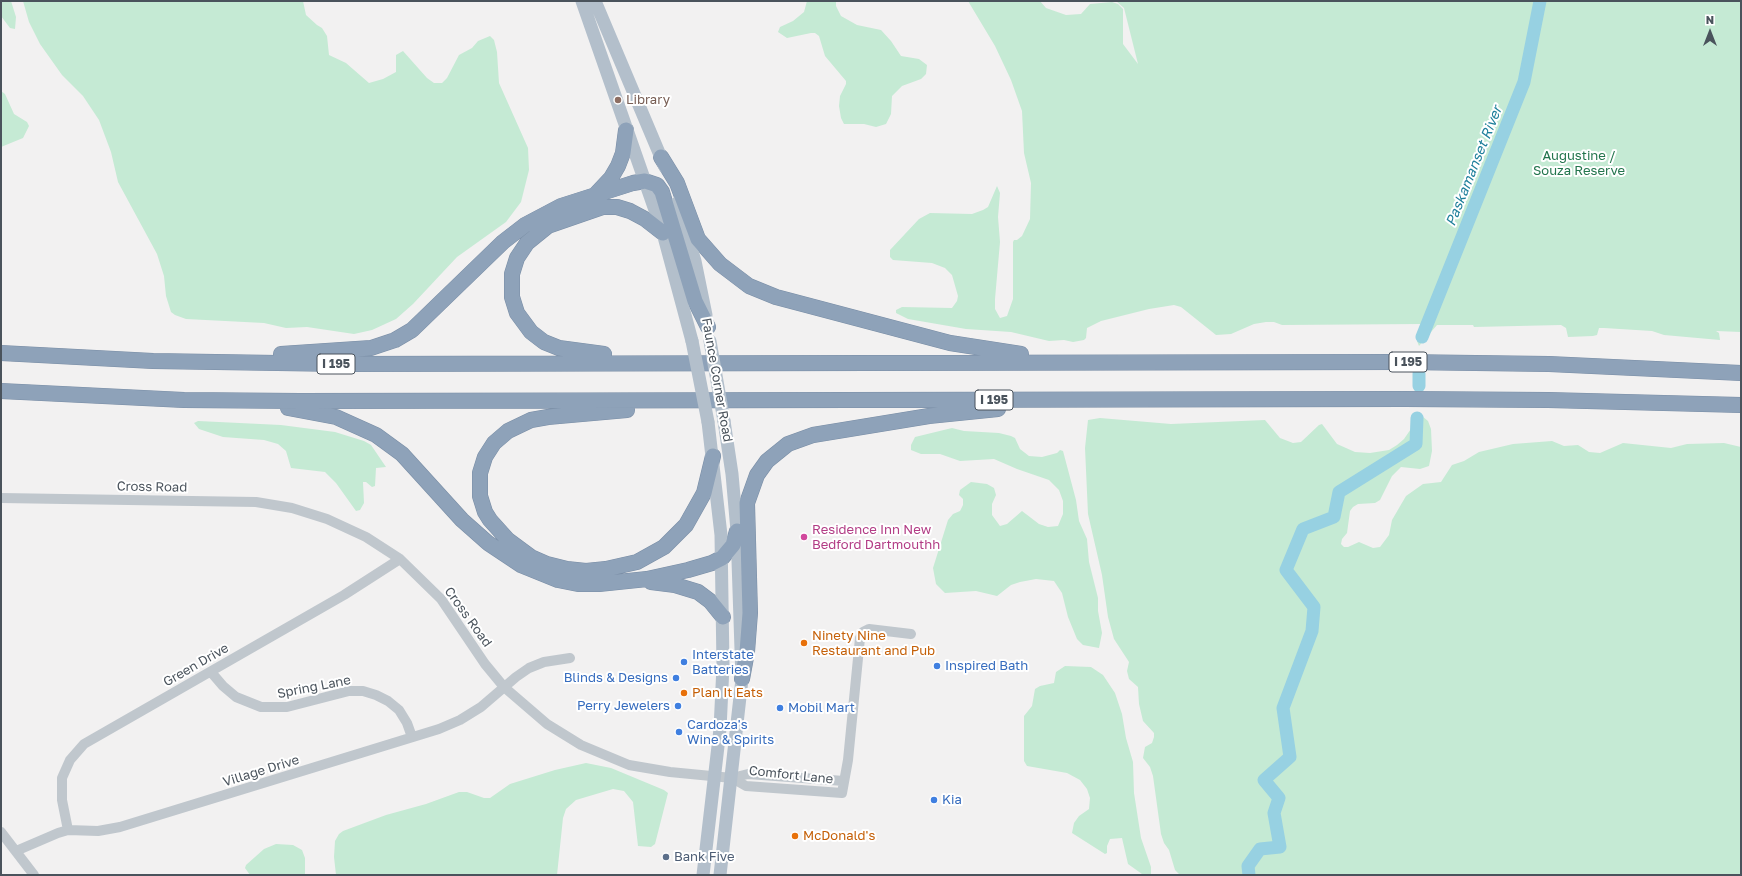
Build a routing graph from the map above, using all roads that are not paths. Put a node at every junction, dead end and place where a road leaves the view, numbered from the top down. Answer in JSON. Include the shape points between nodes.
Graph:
{"nodes":[{"id":1,"x":582,"y":1,"type":"edge"},
{"id":2,"x":595,"y":1,"type":"edge"},
{"id":3,"x":608,"y":32,"type":"junction"},
{"id":4,"x":595,"y":39,"type":"junction"},
{"id":5,"x":626,"y":130,"type":"junction"},
{"id":6,"x":661,"y":157,"type":"junction"},
{"id":7,"x":646,"y":181,"type":"junction"},
{"id":8,"x":595,"y":195,"type":"junction"},
{"id":9,"x":663,"y":233,"type":"junction"},
{"id":10,"x":709,"y":334,"type":"junction"},
{"id":11,"x":1,"y":353,"type":"edge"},
{"id":12,"x":191,"y":362,"type":"junction"},
{"id":13,"x":1076,"y":362,"type":"junction"},
{"id":14,"x":670,"y":363,"type":"junction"},
{"id":15,"x":1741,"y":373,"type":"edge"},
{"id":16,"x":1,"y":391,"type":"edge"},
{"id":17,"x":246,"y":400,"type":"junction"},
{"id":18,"x":1064,"y":400,"type":"junction"},
{"id":19,"x":692,"y":401,"type":"junction"},
{"id":20,"x":1741,"y":405,"type":"edge"},
{"id":21,"x":713,"y":456,"type":"junction"},
{"id":22,"x":1,"y":498,"type":"edge"},
{"id":23,"x":737,"y":531,"type":"junction"},
{"id":24,"x":722,"y":558,"type":"junction"},
{"id":25,"x":400,"y":559,"type":"junction"},
{"id":26,"x":634,"y":581,"type":"junction"},
{"id":27,"x":723,"y":617,"type":"junction"},
{"id":28,"x":911,"y":634,"type":"dead end"},
{"id":29,"x":570,"y":658,"type":"dead end"},
{"id":30,"x":212,"y":672,"type":"junction"},
{"id":31,"x":742,"y":679,"type":"junction"},
{"id":32,"x":504,"y":687,"type":"junction"},
{"id":33,"x":412,"y":737,"type":"junction"},
{"id":34,"x":714,"y":776,"type":"junction"},
{"id":35,"x":732,"y":778,"type":"junction"},
{"id":36,"x":844,"y":781,"type":"junction"},
{"id":37,"x":68,"y":830,"type":"junction"},
{"id":38,"x":1,"y":832,"type":"edge"},
{"id":39,"x":16,"y":851,"type":"junction"},
{"id":40,"x":34,"y":875,"type":"edge"},
{"id":41,"x":702,"y":875,"type":"edge"},
{"id":42,"x":720,"y":875,"type":"edge"}],
"edges":[{"from":1,"to":4,"type":"main road","name":"Faunce Corner Road"},
{"from":2,"to":3,"type":"main road","name":"Faunce Corner Road"},
{"from":3,"to":4,"type":"main road"},
{"from":3,"to":6,"type":"main road","name":"Faunce Corner Road"},
{"from":4,"to":5,"type":"main road","name":"Faunce Corner Road"},
{"from":5,"to":7,"type":"main road","name":"Faunce Corner Road"},
{"from":5,"to":8,"type":"highway","via":[[623,153],[618,166]]},
{"from":6,"to":10,"type":"main road","name":"Faunce Corner Road","via":[[687,234]]},
{"from":6,"to":13,"type":"highway","via":[[677,183],[698,239],[723,267],[749,286],[776,297],[950,343]]},
{"from":7,"to":8,"type":"highway"},
{"from":7,"to":9,"type":"main road","name":"Faunce Corner Road"},
{"from":7,"to":10,"type":"highway","via":[[657,185],[662,192],[695,301]]},
{"from":8,"to":12,"type":"highway","via":[[561,206],[525,225],[503,242],[412,330],[388,344],[362,349],[258,354]]},
{"from":9,"to":14,"type":"highway","via":[[640,215],[617,207],[596,209],[564,220],[541,231],[522,250],[514,265],[512,290],[517,313],[525,326],[551,346]]},
{"from":9,"to":21,"type":"main road","name":"Faunce Corner Road","bridge":true,"via":[[692,341]]},
{"from":10,"to":23,"type":"main road","name":"Faunce Corner Road","bridge":true,"via":[[732,474]]},
{"from":11,"to":12,"type":"highway","number":"I 195"},
{"from":12,"to":14,"type":"highway","number":"I 195"},
{"from":13,"to":14,"type":"highway","number":"I 195"},
{"from":13,"to":15,"type":"highway","number":"I 195","via":[[1495,363]]},
{"from":16,"to":17,"type":"highway","number":"I 195","via":[[184,400]]},
{"from":17,"to":19,"type":"highway","number":"I 195"},
{"from":17,"to":26,"type":"highway","via":[[336,418],[376,435],[402,454],[479,536],[498,551],[534,571],[578,584]]},
{"from":18,"to":19,"type":"highway","number":"I 195"},
{"from":18,"to":20,"type":"highway","number":"I 195","via":[[1517,400]]},
{"from":18,"to":31,"type":"highway","via":[[929,416],[813,435],[788,444],[772,456],[757,475],[748,503],[750,613]]},
{"from":19,"to":21,"type":"highway","via":[[647,409],[548,417],[516,426],[500,436],[485,457],[479,481],[482,504],[490,520],[502,534],[531,557],[576,570],[616,568],[637,562],[656,552],[680,533],[692,518],[704,493]]},
{"from":21,"to":24,"type":"main road","name":"Faunce Corner Road"},
{"from":22,"to":25,"type":"street","name":"Cross Road","via":[[256,502],[292,508],[327,519],[366,537]]},
{"from":23,"to":24,"type":"highway","via":[[730,550]]},
{"from":23,"to":31,"type":"main road","name":"Faunce Corner Road"},
{"from":24,"to":26,"type":"highway","via":[[678,572]]},
{"from":24,"to":27,"type":"main road","name":"Faunce Corner Road"},
{"from":25,"to":30,"type":"street","name":"Green Drive"},
{"from":25,"to":32,"type":"street","name":"Cross Road","via":[[441,599],[485,664]]},
{"from":26,"to":27,"type":"highway","via":[[675,585],[698,592],[710,601]]},
{"from":27,"to":34,"type":"main road","name":"Faunce Corner Road","via":[[722,692]]},
{"from":28,"to":36,"type":"street","via":[[873,628],[861,634]]},
{"from":29,"to":32,"type":"street","name":"Village Drive","via":[[536,665]]},
{"from":30,"to":33,"type":"street","name":"Spring Lane","via":[[236,697],[262,707],[287,707],[349,692],[363,691],[376,694],[399,710]]},
{"from":30,"to":37,"type":"street","name":"Green Drive","via":[[91,740],[74,754],[61,786]]},
{"from":31,"to":35,"type":"main road","name":"Faunce Corner Road"},
{"from":32,"to":33,"type":"street","name":"Village Drive","via":[[487,703],[460,720]]},
{"from":32,"to":34,"type":"street","name":"Cross Road","via":[[547,724],[593,751],[640,767]]},
{"from":33,"to":37,"type":"street","name":"Village Drive","via":[[126,825],[98,831]]},
{"from":34,"to":35,"type":"street","name":"Cross Road"},
{"from":34,"to":41,"type":"main road","name":"Faunce Corner Road"},
{"from":35,"to":36,"type":"street","name":"Comfort Lane","via":[[748,774]]},
{"from":35,"to":36,"type":"street","name":"Comfort Lane","via":[[746,786],[842,793]]},
{"from":35,"to":42,"type":"main road","name":"Faunce Corner Road"},
{"from":37,"to":39,"type":"street","name":"Village Drive"},
{"from":38,"to":39,"type":"street"},
{"from":39,"to":40,"type":"street"}]}
